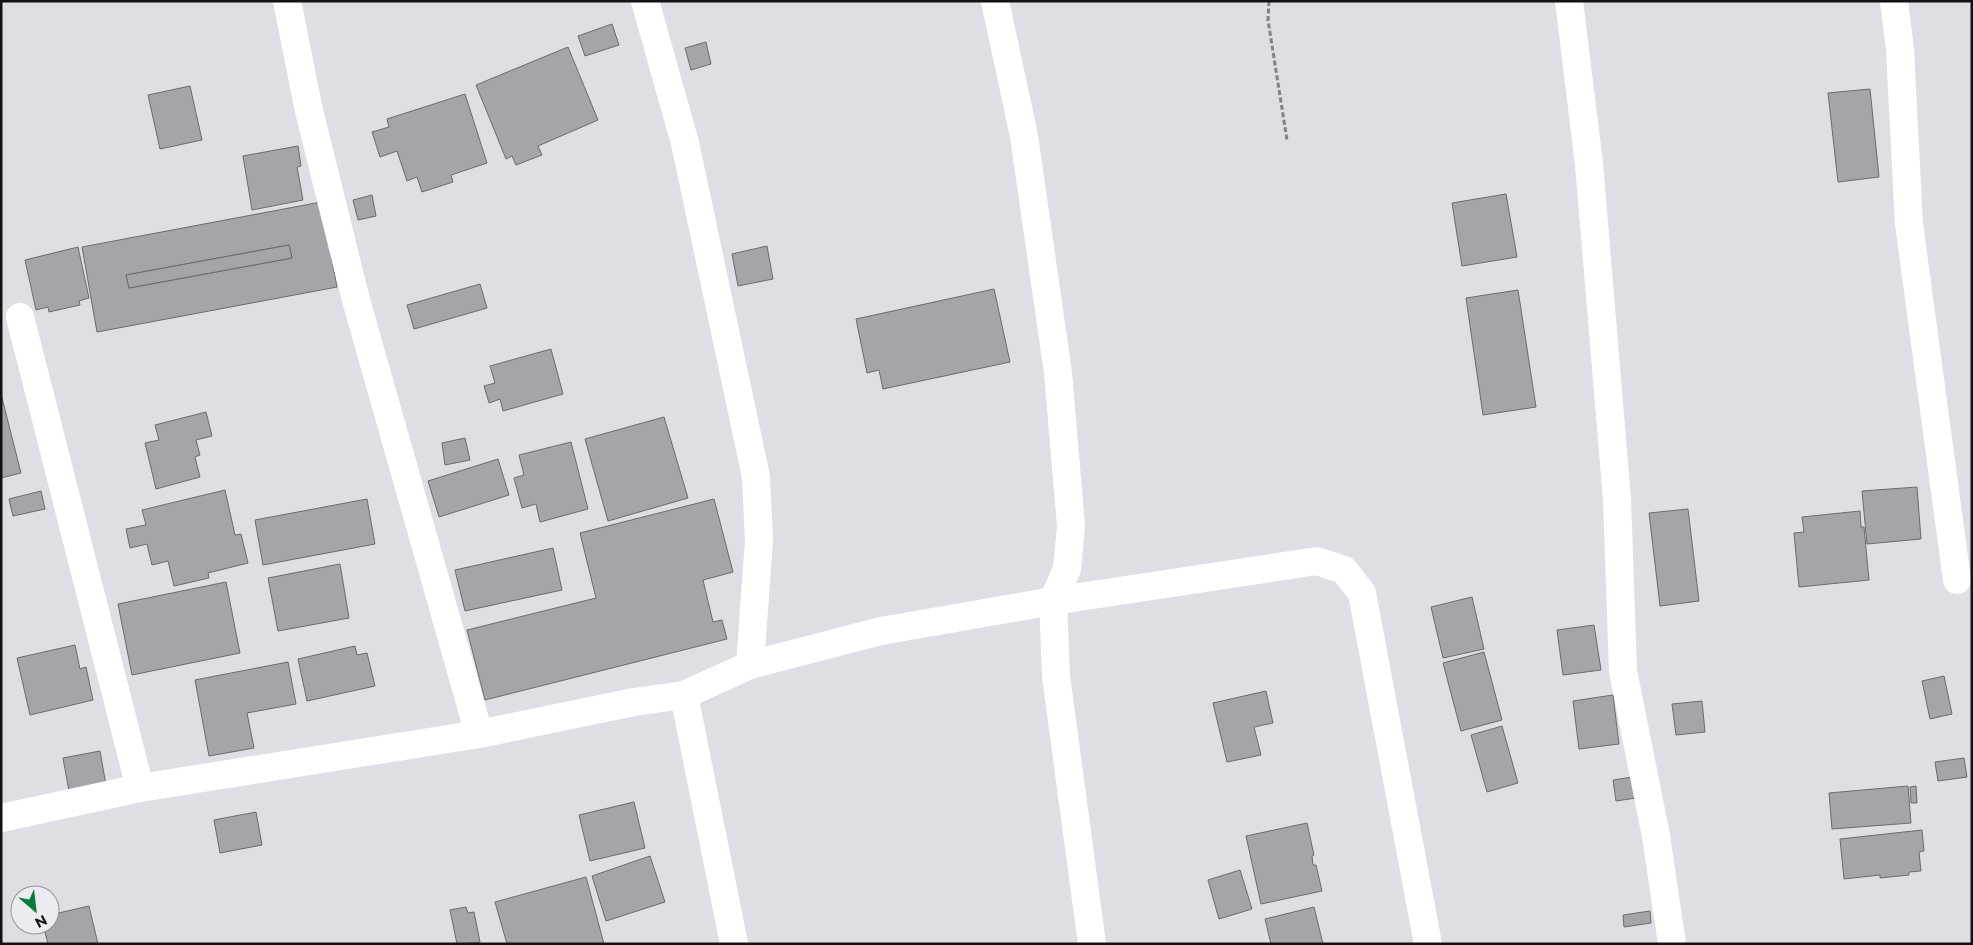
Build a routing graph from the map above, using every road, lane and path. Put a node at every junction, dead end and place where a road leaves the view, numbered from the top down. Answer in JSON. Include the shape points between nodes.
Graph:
{"nodes":[{"id":1,"x":287,"y":1,"type":"edge"},
{"id":2,"x":645,"y":1,"type":"edge"},
{"id":3,"x":995,"y":1,"type":"edge"},
{"id":4,"x":1269,"y":1,"type":"edge"},
{"id":5,"x":1569,"y":1,"type":"edge"},
{"id":6,"x":1894,"y":1,"type":"edge"},
{"id":7,"x":1287,"y":140,"type":"dead end"},
{"id":8,"x":20,"y":317,"type":"dead end"},
{"id":9,"x":1958,"y":580,"type":"dead end"},
{"id":10,"x":1053,"y":600,"type":"junction"},
{"id":11,"x":750,"y":665,"type":"junction"},
{"id":12,"x":684,"y":694,"type":"junction"},
{"id":13,"x":479,"y":734,"type":"junction"},
{"id":14,"x":140,"y":788,"type":"junction"},
{"id":15,"x":1,"y":818,"type":"edge"},
{"id":16,"x":734,"y":944,"type":"edge"},
{"id":17,"x":1092,"y":944,"type":"edge"},
{"id":18,"x":1428,"y":944,"type":"edge"},
{"id":19,"x":1672,"y":944,"type":"edge"}],
"edges":[{"from":1,"to":13,"type":"street","via":[[309,111],[356,300]]},
{"from":2,"to":11,"type":"street","via":[[685,143],[756,478],[759,540]]},
{"from":3,"to":10,"type":"street","via":[[1024,136],[1058,373],[1071,526],[1067,570]]},
{"from":4,"to":7,"type":"path","via":[[1268,20]]},
{"from":5,"to":19,"type":"street","via":[[1589,164],[1617,499],[1623,671],[1656,836]]},
{"from":6,"to":9,"type":"street","via":[[1910,224]]},
{"from":8,"to":14,"type":"street"},
{"from":10,"to":11,"type":"street","via":[[881,631]]},
{"from":10,"to":17,"type":"street","via":[[1056,676]]},
{"from":10,"to":18,"type":"street","via":[[1317,561],[1344,570],[1362,592]]},
{"from":11,"to":12,"type":"street"},
{"from":12,"to":13,"type":"street"},
{"from":12,"to":16,"type":"street"},
{"from":13,"to":14,"type":"street"},
{"from":14,"to":15,"type":"street"}]}
